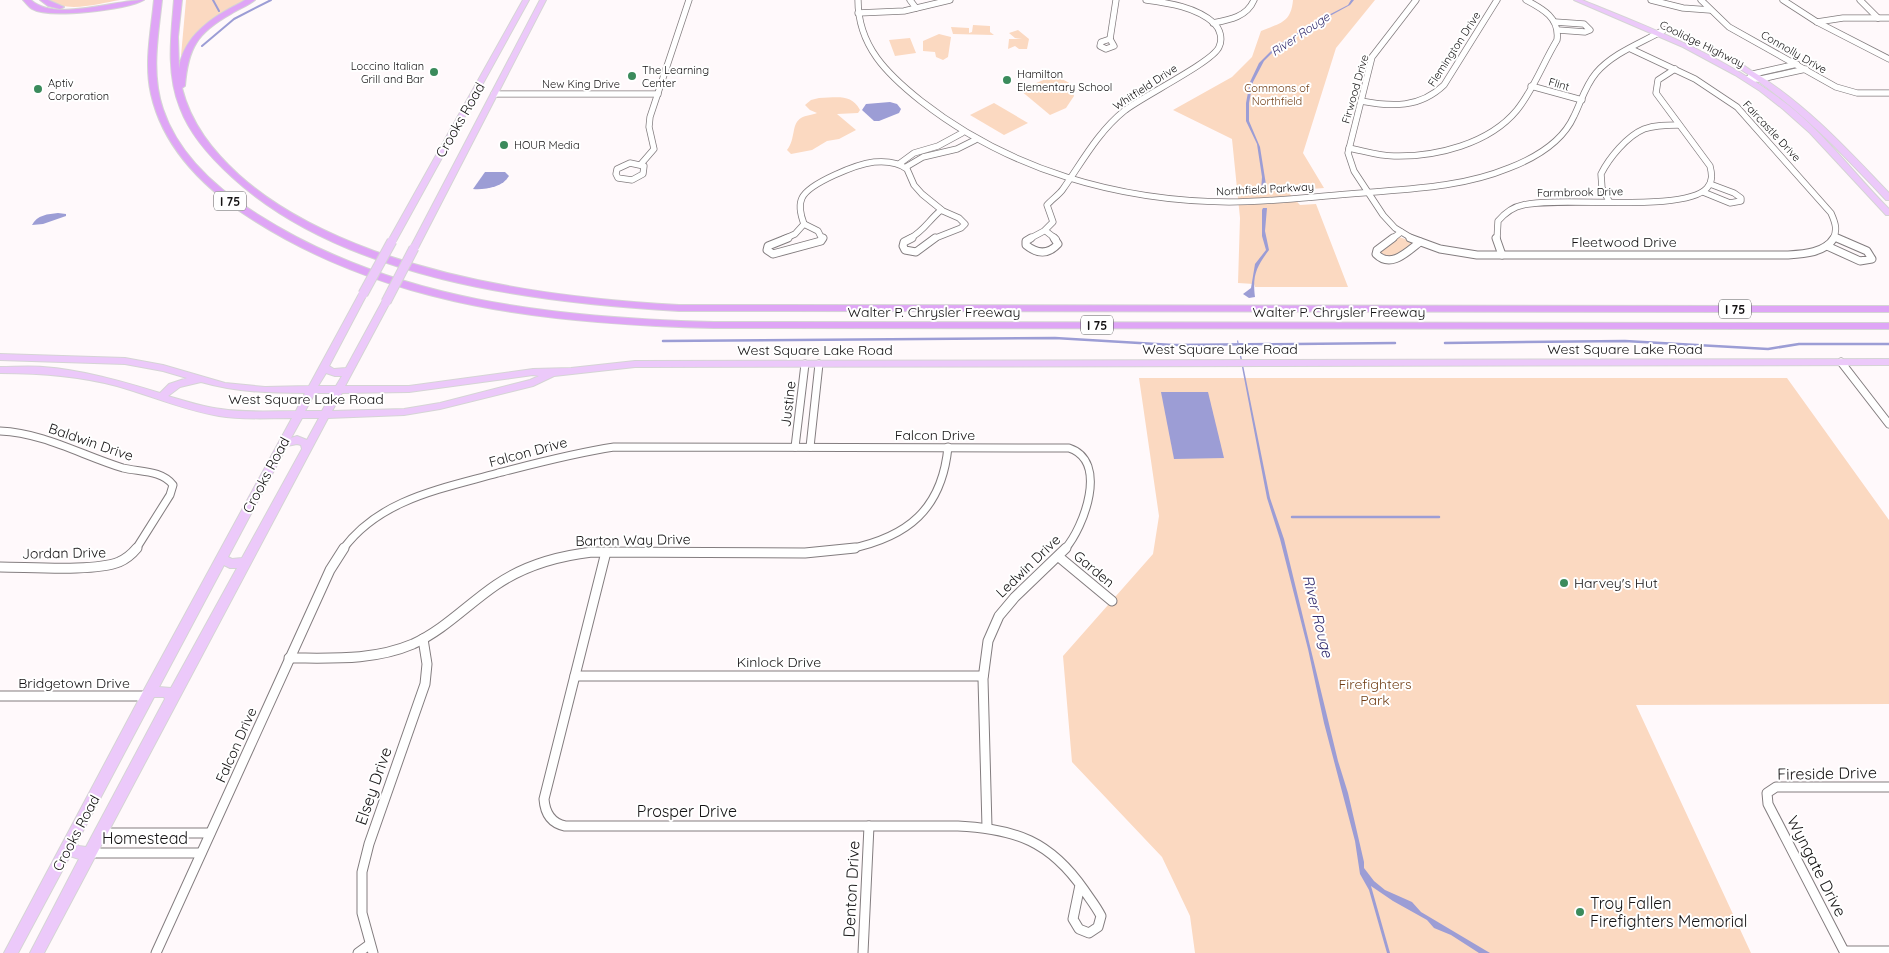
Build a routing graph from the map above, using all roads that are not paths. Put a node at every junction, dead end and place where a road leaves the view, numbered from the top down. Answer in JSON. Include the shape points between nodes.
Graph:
{"nodes":[{"id":1,"x":27,"y":0,"type":"edge"},
{"id":2,"x":44,"y":0,"type":"edge"},
{"id":3,"x":126,"y":0,"type":"edge"},
{"id":4,"x":140,"y":0,"type":"edge"},
{"id":5,"x":158,"y":0,"type":"edge"},
{"id":6,"x":178,"y":0,"type":"edge"},
{"id":7,"x":251,"y":0,"type":"edge"},
{"id":8,"x":526,"y":0,"type":"edge"},
{"id":9,"x":543,"y":0,"type":"edge"},
{"id":10,"x":689,"y":0,"type":"edge"},
{"id":11,"x":858,"y":0,"type":"edge"},
{"id":12,"x":910,"y":0,"type":"edge"},
{"id":13,"x":950,"y":0,"type":"edge"},
{"id":14,"x":1116,"y":0,"type":"edge"},
{"id":15,"x":1146,"y":0,"type":"edge"},
{"id":16,"x":1156,"y":0,"type":"edge"},
{"id":17,"x":1254,"y":0,"type":"edge"},
{"id":18,"x":1416,"y":0,"type":"edge"},
{"id":19,"x":1497,"y":0,"type":"edge"},
{"id":20,"x":1526,"y":0,"type":"edge"},
{"id":21,"x":1577,"y":0,"type":"edge"},
{"id":22,"x":1592,"y":0,"type":"edge"},
{"id":23,"x":1651,"y":0,"type":"edge"},
{"id":24,"x":1701,"y":0,"type":"edge"},
{"id":25,"x":1783,"y":0,"type":"edge"},
{"id":26,"x":1860,"y":0,"type":"edge"},
{"id":27,"x":916,"y":8,"type":"junction"},
{"id":28,"x":1710,"y":10,"type":"junction"},
{"id":29,"x":858,"y":13,"type":"junction"},
{"id":30,"x":1878,"y":18,"type":"junction"},
{"id":31,"x":1889,"y":18,"type":"edge"},
{"id":32,"x":1555,"y":22,"type":"junction"},
{"id":33,"x":1817,"y":22,"type":"junction"},
{"id":34,"x":1213,"y":23,"type":"junction"},
{"id":35,"x":1558,"y":30,"type":"junction"},
{"id":36,"x":1661,"y":32,"type":"junction"},
{"id":37,"x":506,"y":37,"type":"junction"},
{"id":38,"x":1110,"y":39,"type":"dead end"},
{"id":39,"x":522,"y":40,"type":"junction"},
{"id":40,"x":1631,"y":49,"type":"junction"},
{"id":41,"x":497,"y":53,"type":"junction"},
{"id":42,"x":514,"y":56,"type":"junction"},
{"id":43,"x":1889,"y":59,"type":"edge"},
{"id":44,"x":1797,"y":64,"type":"junction"},
{"id":45,"x":1675,"y":68,"type":"junction"},
{"id":46,"x":1806,"y":69,"type":"junction"},
{"id":47,"x":1750,"y":77,"type":"junction"},
{"id":48,"x":1761,"y":79,"type":"junction"},
{"id":49,"x":1531,"y":86,"type":"junction"},
{"id":50,"x":1889,"y":93,"type":"edge"},
{"id":51,"x":475,"y":94,"type":"junction"},
{"id":52,"x":658,"y":94,"type":"junction"},
{"id":53,"x":494,"y":95,"type":"junction"},
{"id":54,"x":180,"y":97,"type":"junction"},
{"id":55,"x":1582,"y":100,"type":"junction"},
{"id":56,"x":1362,"y":101,"type":"junction"},
{"id":57,"x":461,"y":119,"type":"junction"},
{"id":58,"x":479,"y":122,"type":"junction"},
{"id":59,"x":1679,"y":125,"type":"junction"},
{"id":60,"x":962,"y":132,"type":"junction"},
{"id":61,"x":975,"y":140,"type":"junction"},
{"id":62,"x":1349,"y":148,"type":"junction"},
{"id":63,"x":641,"y":164,"type":"junction"},
{"id":64,"x":903,"y":166,"type":"junction"},
{"id":65,"x":1070,"y":179,"type":"junction"},
{"id":66,"x":1710,"y":184,"type":"junction"},
{"id":67,"x":1368,"y":192,"type":"junction"},
{"id":68,"x":1703,"y":192,"type":"junction"},
{"id":69,"x":1889,"y":198,"type":"edge"},
{"id":70,"x":1609,"y":201,"type":"junction"},
{"id":71,"x":941,"y":210,"type":"junction"},
{"id":72,"x":1889,"y":212,"type":"edge"},
{"id":73,"x":804,"y":224,"type":"junction"},
{"id":74,"x":1047,"y":232,"type":"junction"},
{"id":75,"x":1401,"y":232,"type":"junction"},
{"id":76,"x":1420,"y":242,"type":"junction"},
{"id":77,"x":1832,"y":242,"type":"junction"},
{"id":78,"x":1502,"y":255,"type":"junction"},
{"id":79,"x":1889,"y":309,"type":"edge"},
{"id":80,"x":1889,"y":326,"type":"edge"},
{"id":81,"x":0,"y":357,"type":"edge"},
{"id":82,"x":102,"y":360,"type":"junction"},
{"id":83,"x":1841,"y":362,"type":"junction"},
{"id":84,"x":1889,"y":362,"type":"edge"},
{"id":85,"x":805,"y":364,"type":"junction"},
{"id":86,"x":819,"y":364,"type":"junction"},
{"id":87,"x":324,"y":365,"type":"junction"},
{"id":88,"x":0,"y":370,"type":"edge"},
{"id":89,"x":349,"y":370,"type":"junction"},
{"id":90,"x":551,"y":373,"type":"junction"},
{"id":91,"x":82,"y":375,"type":"junction"},
{"id":92,"x":201,"y":380,"type":"junction"},
{"id":93,"x":463,"y":382,"type":"junction"},
{"id":94,"x":310,"y":390,"type":"junction"},
{"id":95,"x":338,"y":390,"type":"junction"},
{"id":96,"x":161,"y":398,"type":"junction"},
{"id":97,"x":452,"y":403,"type":"junction"},
{"id":98,"x":297,"y":414,"type":"junction"},
{"id":99,"x":324,"y":414,"type":"junction"},
{"id":100,"x":1889,"y":424,"type":"edge"},
{"id":101,"x":0,"y":430,"type":"edge"},
{"id":102,"x":283,"y":443,"type":"junction"},
{"id":103,"x":306,"y":447,"type":"junction"},
{"id":104,"x":795,"y":447,"type":"junction"},
{"id":105,"x":810,"y":447,"type":"junction"},
{"id":106,"x":948,"y":447,"type":"junction"},
{"id":107,"x":1077,"y":450,"type":"joint"},
{"id":108,"x":172,"y":482,"type":"joint"},
{"id":109,"x":606,"y":552,"type":"junction"},
{"id":110,"x":1059,"y":557,"type":"junction"},
{"id":111,"x":221,"y":558,"type":"junction"},
{"id":112,"x":247,"y":562,"type":"junction"},
{"id":113,"x":0,"y":567,"type":"edge"},
{"id":114,"x":1112,"y":601,"type":"dead end"},
{"id":115,"x":423,"y":639,"type":"junction"},
{"id":116,"x":289,"y":658,"type":"junction"},
{"id":117,"x":575,"y":676,"type":"junction"},
{"id":118,"x":983,"y":676,"type":"junction"},
{"id":119,"x":148,"y":694,"type":"junction"},
{"id":120,"x":0,"y":696,"type":"edge"},
{"id":121,"x":171,"y":699,"type":"junction"},
{"id":122,"x":1889,"y":787,"type":"edge"},
{"id":123,"x":1767,"y":793,"type":"joint"},
{"id":124,"x":869,"y":826,"type":"junction"},
{"id":125,"x":987,"y":827,"type":"junction"},
{"id":126,"x":100,"y":833,"type":"junction"},
{"id":127,"x":210,"y":833,"type":"junction"},
{"id":128,"x":70,"y":844,"type":"junction"},
{"id":129,"x":89,"y":853,"type":"junction"},
{"id":130,"x":201,"y":853,"type":"junction"},
{"id":131,"x":1080,"y":885,"type":"junction"},
{"id":132,"x":371,"y":949,"type":"edge"},
{"id":133,"x":1889,"y":951,"type":"edge"},
{"id":134,"x":1845,"y":952,"type":"edge"},
{"id":135,"x":11,"y":953,"type":"edge"},
{"id":136,"x":37,"y":953,"type":"edge"},
{"id":137,"x":156,"y":953,"type":"edge"},
{"id":138,"x":358,"y":953,"type":"edge"},
{"id":139,"x":863,"y":953,"type":"edge"}],
"edges":[{"from":1,"to":4,"type":"highway","via":[[38,10],[64,12]]},
{"from":2,"to":3,"type":"highway","via":[[50,5],[69,8]]},
{"from":5,"to":80,"type":"highway","name":"Walter P. Chrysler Freeway","number":"I 75","via":[[152,71],[155,94],[172,137],[203,177],[221,194],[251,216],[315,253],[410,286],[511,310],[659,325]]},
{"from":6,"to":54,"type":"highway","name":"Walter P. Chrysler Freeway","number":"I 75","via":[[173,52]]},
{"from":7,"to":54,"type":"highway","via":[[216,20],[190,46],[184,62]]},
{"from":8,"to":37,"type":"main road","name":"Crooks Road"},
{"from":9,"to":39,"type":"main road","name":"Crooks Road"},
{"from":10,"to":52,"type":"street"},
{"from":11,"to":29,"type":"street","name":"Northfield Parkway"},
{"from":12,"to":27,"type":"street"},
{"from":13,"to":27,"type":"street"},
{"from":14,"to":38,"type":"street"},
{"from":15,"to":16,"type":"street"},
{"from":16,"to":34,"type":"street","via":[[1185,7]]},
{"from":17,"to":34,"type":"street","via":[[1242,15]]},
{"from":18,"to":56,"type":"street","name":"Firwood Drive","via":[[1372,57]]},
{"from":19,"to":56,"type":"street","name":"Flemington Drive","via":[[1435,96],[1406,104]]},
{"from":20,"to":32,"type":"street"},
{"from":21,"to":36,"type":"main road","name":"Coolidge Highway"},
{"from":22,"to":36,"type":"main road","name":"Coolidge Highway"},
{"from":23,"to":28,"type":"street","via":[[1683,8]]},
{"from":24,"to":28,"type":"street","name":"Connolly Drive"},
{"from":25,"to":33,"type":"street"},
{"from":26,"to":30,"type":"street"},
{"from":27,"to":29,"type":"street"},
{"from":28,"to":44,"type":"street","name":"Connolly Drive","via":[[1729,27]]},
{"from":29,"to":60,"type":"street","name":"Northfield Parkway","via":[[865,40],[877,60],[916,97]]},
{"from":30,"to":31,"type":"street"},
{"from":30,"to":33,"type":"street"},
{"from":32,"to":35,"type":"street"},
{"from":32,"to":35,"type":"street","via":[[1584,24],[1590,30]]},
{"from":33,"to":43,"type":"street"},
{"from":34,"to":65,"type":"street","name":"Whitfield Drive","via":[[1221,37],[1216,52],[1118,116],[1104,130]]},
{"from":35,"to":49,"type":"street","via":[[1557,40]]},
{"from":36,"to":40,"type":"street","name":"Northfield Parkway"},
{"from":36,"to":47,"type":"main road","name":"Coolidge Highway"},
{"from":37,"to":39,"type":"main road","via":[[513,41]]},
{"from":37,"to":41,"type":"main road","name":"Crooks Road"},
{"from":39,"to":42,"type":"main road","name":"Crooks Road"},
{"from":40,"to":45,"type":"street","name":"Faircastle Drive"},
{"from":40,"to":55,"type":"street","name":"Northfield Parkway","via":[[1596,72]]},
{"from":41,"to":42,"type":"main road"},
{"from":41,"to":51,"type":"main road","name":"Crooks Road"},
{"from":42,"to":53,"type":"main road","name":"Crooks Road"},
{"from":44,"to":46,"type":"street","name":"Connolly Drive"},
{"from":44,"to":47,"type":"street"},
{"from":45,"to":59,"type":"street","via":[[1661,76],[1655,89]]},
{"from":45,"to":77,"type":"street","name":"Faircastle Drive","via":[[1715,91],[1755,126],[1832,213],[1837,228]]},
{"from":46,"to":48,"type":"street"},
{"from":46,"to":50,"type":"street","name":"Connolly Drive","via":[[1844,90],[1862,94]]},
{"from":47,"to":48,"type":"main road","name":"Coolidge Highway"},
{"from":47,"to":72,"type":"main road","name":"Coolidge Highway","via":[[1798,117]]},
{"from":48,"to":69,"type":"main road","name":"Coolidge Highway","via":[[1821,126]]},
{"from":49,"to":55,"type":"street","name":"Flint"},
{"from":49,"to":62,"type":"street","via":[[1509,119],[1466,143],[1404,156]]},
{"from":51,"to":53,"type":"main road","via":[[482,97]]},
{"from":51,"to":57,"type":"main road","name":"Crooks Road"},
{"from":52,"to":53,"type":"street","name":"New King Drive"},
{"from":52,"to":63,"type":"street","via":[[649,124],[654,149]]},
{"from":53,"to":58,"type":"main road","name":"Crooks Road"},
{"from":54,"to":79,"type":"highway","name":"Walter P. Chrysler Freeway","number":"I 75","via":[[196,131],[220,161],[272,206],[311,229],[392,262],[505,291],[576,301],[679,308],[776,309]]},
{"from":55,"to":67,"type":"street","name":"Northfield Parkway","via":[[1569,128],[1552,146],[1523,162],[1486,176]]},
{"from":56,"to":62,"type":"street","name":"Firwood Drive"},
{"from":57,"to":58,"type":"main road","via":[[474,118]]},
{"from":57,"to":87,"type":"main road","name":"Crooks Road","bridge":true},
{"from":58,"to":89,"type":"main road","name":"Crooks Road","bridge":true},
{"from":59,"to":66,"type":"street","via":[[1710,166]]},
{"from":59,"to":70,"type":"street","via":[[1648,127],[1628,139],[1601,174],[1602,188]]},
{"from":60,"to":61,"type":"street","name":"Northfield Parkway"},
{"from":60,"to":64,"type":"street","via":[[938,146],[914,153]]},
{"from":61,"to":64,"type":"street"},
{"from":61,"to":65,"type":"street","name":"Northfield Parkway","via":[[1015,160]]},
{"from":62,"to":67,"type":"street","via":[[1349,161]]},
{"from":63,"to":63,"type":"street","via":[[621,166],[616,176],[624,180],[637,178],[644,171]]},
{"from":64,"to":71,"type":"street","via":[[911,172],[916,187]]},
{"from":64,"to":73,"type":"street","via":[[889,162],[868,163],[811,188],[802,195],[799,208]]},
{"from":65,"to":67,"type":"street","name":"Northfield Parkway","via":[[1130,192],[1209,201]]},
{"from":65,"to":74,"type":"street","name":"Whitfield Drive","via":[[1047,205],[1053,222]]},
{"from":66,"to":68,"type":"street"},
{"from":66,"to":68,"type":"street","via":[[1737,194],[1741,201],[1730,203]]},
{"from":67,"to":75,"type":"street","name":"Fleetwood Drive","via":[[1386,219]]},
{"from":68,"to":70,"type":"street","name":"Farmbrook Drive","via":[[1673,200]]},
{"from":70,"to":78,"type":"street","name":"Farmbrook Drive","via":[[1543,201],[1509,210],[1495,227]]},
{"from":71,"to":71,"type":"street","via":[[928,221],[922,232],[904,242],[904,248],[916,252],[933,238],[965,226],[957,215]]},
{"from":73,"to":73,"type":"street","via":[[793,236],[771,244],[767,250],[780,254],[822,240],[822,234]]},
{"from":74,"to":74,"type":"street","name":"Whitfield Drive","via":[[1028,238],[1026,245],[1038,253],[1055,247],[1057,240]]},
{"from":75,"to":76,"type":"street","name":"Fleetwood Drive"},
{"from":75,"to":76,"type":"street","via":[[1376,250],[1379,258],[1394,260]]},
{"from":76,"to":78,"type":"street","name":"Fleetwood Drive","via":[[1458,253]]},
{"from":77,"to":77,"type":"street","via":[[1860,260],[1872,259],[1863,249]]},
{"from":77,"to":78,"type":"street","name":"Fleetwood Drive","via":[[1812,252],[1787,255]]},
{"from":81,"to":82,"type":"main road","name":"West Square Lake Road"},
{"from":82,"to":91,"type":"main road","via":[[95,370]]},
{"from":82,"to":92,"type":"main road","name":"West Square Lake Road","via":[[154,366]]},
{"from":83,"to":84,"type":"main road","name":"West Square Lake Road"},
{"from":83,"to":86,"type":"main road","name":"West Square Lake Road"},
{"from":83,"to":100,"type":"street"},
{"from":85,"to":86,"type":"main road","name":"West Square Lake Road"},
{"from":85,"to":90,"type":"main road","name":"West Square Lake Road","via":[[635,364]]},
{"from":85,"to":104,"type":"street","name":"Justine"},
{"from":86,"to":105,"type":"street","name":"Justine"},
{"from":87,"to":89,"type":"main road","via":[[331,372]]},
{"from":87,"to":94,"type":"main road","name":"Crooks Road"},
{"from":88,"to":91,"type":"main road","name":"West Square Lake Road","via":[[42,370]]},
{"from":89,"to":95,"type":"main road","name":"Crooks Road"},
{"from":90,"to":93,"type":"main road","name":"West Square Lake Road","via":[[533,372]]},
{"from":90,"to":97,"type":"main road","name":"West Square Lake Road","via":[[533,383]]},
{"from":91,"to":96,"type":"main road","name":"West Square Lake Road"},
{"from":92,"to":94,"type":"main road","name":"West Square Lake Road","via":[[245,389]]},
{"from":92,"to":96,"type":"main road","via":[[173,386]]},
{"from":93,"to":95,"type":"main road","name":"West Square Lake Road","via":[[409,389]]},
{"from":93,"to":97,"type":"main road","via":[[461,395]]},
{"from":94,"to":95,"type":"main road","name":"West Square Lake Road"},
{"from":94,"to":98,"type":"main road","name":"Crooks Road"},
{"from":95,"to":99,"type":"main road","name":"Crooks Road"},
{"from":96,"to":98,"type":"main road","name":"West Square Lake Road","via":[[221,413]]},
{"from":97,"to":99,"type":"main road","name":"West Square Lake Road","via":[[389,414]]},
{"from":98,"to":99,"type":"main road","name":"West Square Lake Road"},
{"from":98,"to":102,"type":"main road","name":"Crooks Road"},
{"from":99,"to":103,"type":"main road","name":"Crooks Road"},
{"from":101,"to":108,"type":"street","name":"Baldwin Drive","via":[[28,434],[124,468],[164,476]]},
{"from":102,"to":103,"type":"main road","via":[[297,440],[305,443]]},
{"from":102,"to":111,"type":"main road","name":"Crooks Road"},
{"from":103,"to":112,"type":"main road","name":"Crooks Road"},
{"from":104,"to":105,"type":"street","name":"Falcon Drive"},
{"from":104,"to":116,"type":"street","name":"Falcon Drive","via":[[593,449],[405,500],[371,520],[352,536],[339,554]]},
{"from":105,"to":106,"type":"street","name":"Falcon Drive"},
{"from":106,"to":107,"type":"street","name":"Falcon Drive","via":[[1063,447]]},
{"from":106,"to":109,"type":"street","name":"Barton Way Drive","via":[[943,482],[927,508],[902,529],[869,544],[815,552]]},
{"from":107,"to":110,"type":"street","name":"Ledwin Drive","via":[[1085,457],[1088,466],[1089,504],[1080,530]]},
{"from":108,"to":113,"type":"street","name":"Jordan Drive","via":[[172,492],[140,545],[124,560],[105,567]]},
{"from":109,"to":115,"type":"street","name":"Barton Way Drive","via":[[561,556],[523,569],[495,585],[446,625]]},
{"from":109,"to":117,"type":"street","name":"Prosper Drive"},
{"from":110,"to":114,"type":"street","name":"Garden"},
{"from":110,"to":118,"type":"street","name":"Ledwin Drive","via":[[1002,611],[988,642]]},
{"from":111,"to":112,"type":"main road","via":[[230,564]]},
{"from":111,"to":119,"type":"main road","name":"Crooks Road"},
{"from":112,"to":121,"type":"main road","name":"Crooks Road"},
{"from":115,"to":116,"type":"street","name":"Barton Way Drive","via":[[373,656]]},
{"from":115,"to":132,"type":"street","name":"Elsey Drive","via":[[427,664],[425,684],[362,871],[361,917]]},
{"from":116,"to":127,"type":"street","name":"Falcon Drive"},
{"from":117,"to":118,"type":"street","name":"Kinlock Drive"},
{"from":117,"to":124,"type":"street","name":"Prosper Drive","via":[[544,799],[546,814],[558,825]]},
{"from":118,"to":125,"type":"street","name":"Ledwin Drive"},
{"from":119,"to":120,"type":"street","name":"Bridgetown Drive"},
{"from":119,"to":121,"type":"main road","via":[[168,692]]},
{"from":119,"to":128,"type":"main road","name":"Crooks Road"},
{"from":121,"to":126,"type":"main road","name":"Crooks Road"},
{"from":122,"to":123,"type":"street","name":"Fireside Drive","via":[[1776,787]]},
{"from":123,"to":134,"type":"street","name":"Wyngate Drive","via":[[1768,804]]},
{"from":124,"to":125,"type":"street","name":"Prosper Drive"},
{"from":124,"to":139,"type":"street","name":"Denton Drive"},
{"from":125,"to":131,"type":"street","name":"Prosper Drive","via":[[1012,832],[1040,844],[1069,867]]},
{"from":126,"to":127,"type":"street","name":"Homestead"},
{"from":126,"to":129,"type":"main road","name":"Crooks Road"},
{"from":127,"to":130,"type":"street","name":"Falcon Drive"},
{"from":128,"to":129,"type":"main road","via":[[78,853]]},
{"from":128,"to":135,"type":"main road","name":"Crooks Road"},
{"from":129,"to":130,"type":"street","name":"Homestead"},
{"from":129,"to":136,"type":"main road","name":"Crooks Road"},
{"from":130,"to":137,"type":"street"},
{"from":131,"to":131,"type":"street","name":"Prosper Drive","via":[[1073,919],[1079,929],[1089,933],[1098,928],[1101,916]]},
{"from":132,"to":138,"type":"street","name":"Elsey Drive"},
{"from":133,"to":134,"type":"street"}]}
